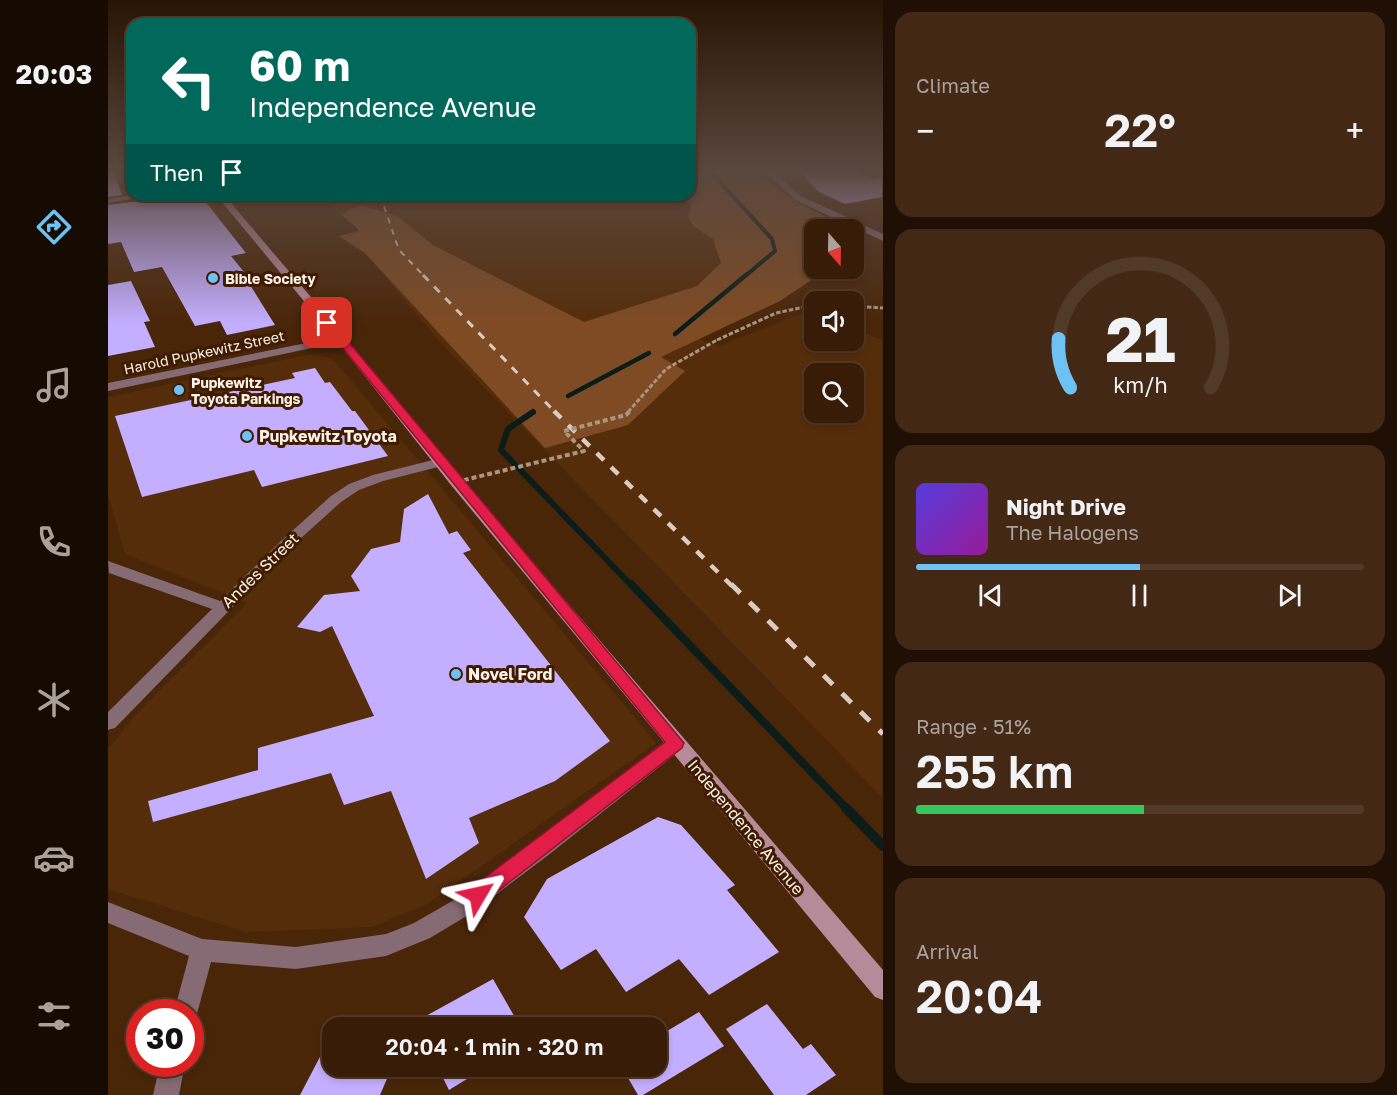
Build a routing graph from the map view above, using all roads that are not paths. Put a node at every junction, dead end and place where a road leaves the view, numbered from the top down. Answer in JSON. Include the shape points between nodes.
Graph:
{"nodes":[{"id":1,"x":243,"y":222,"type":"edge"},
{"id":2,"x":849,"y":222,"type":"edge"},
{"id":3,"x":882,"y":238,"type":"edge"},
{"id":4,"x":341,"y":339,"type":"junction"},
{"id":5,"x":108,"y":387,"type":"edge"},
{"id":6,"x":441,"y":462,"type":"junction"},
{"id":7,"x":108,"y":566,"type":"edge"},
{"id":8,"x":222,"y":607,"type":"junction"},
{"id":9,"x":108,"y":723,"type":"edge"},
{"id":10,"x":676,"y":743,"type":"junction"},
{"id":11,"x":108,"y":912,"type":"edge"},
{"id":12,"x":202,"y":950,"type":"junction"},
{"id":13,"x":882,"y":989,"type":"edge"},
{"id":14,"x":189,"y":999,"type":"edge"},
{"id":15,"x":170,"y":1077,"type":"edge"},
{"id":16,"x":166,"y":1095,"type":"edge"}],
"edges":[{"from":1,"to":4,"type":"main road","name":"Independence Avenue"},
{"from":2,"to":3,"type":"street"},
{"from":4,"to":5,"type":"street","name":"Harold Pupkewitz Street"},
{"from":4,"to":6,"type":"main road","name":"Independence Avenue"},
{"from":6,"to":8,"type":"street","name":"Andes Street","via":[[354,487],[285,545]]},
{"from":6,"to":10,"type":"main road","name":"Independence Avenue"},
{"from":7,"to":8,"type":"street"},
{"from":8,"to":9,"type":"street","name":"Andes Street"},
{"from":10,"to":12,"type":"street","via":[[544,847],[422,931],[386,945],[296,958]]},
{"from":10,"to":13,"type":"main road","name":"Independence Avenue"},
{"from":11,"to":12,"type":"street"},
{"from":12,"to":14,"type":"street"},
{"from":15,"to":16,"type":"street"}]}
